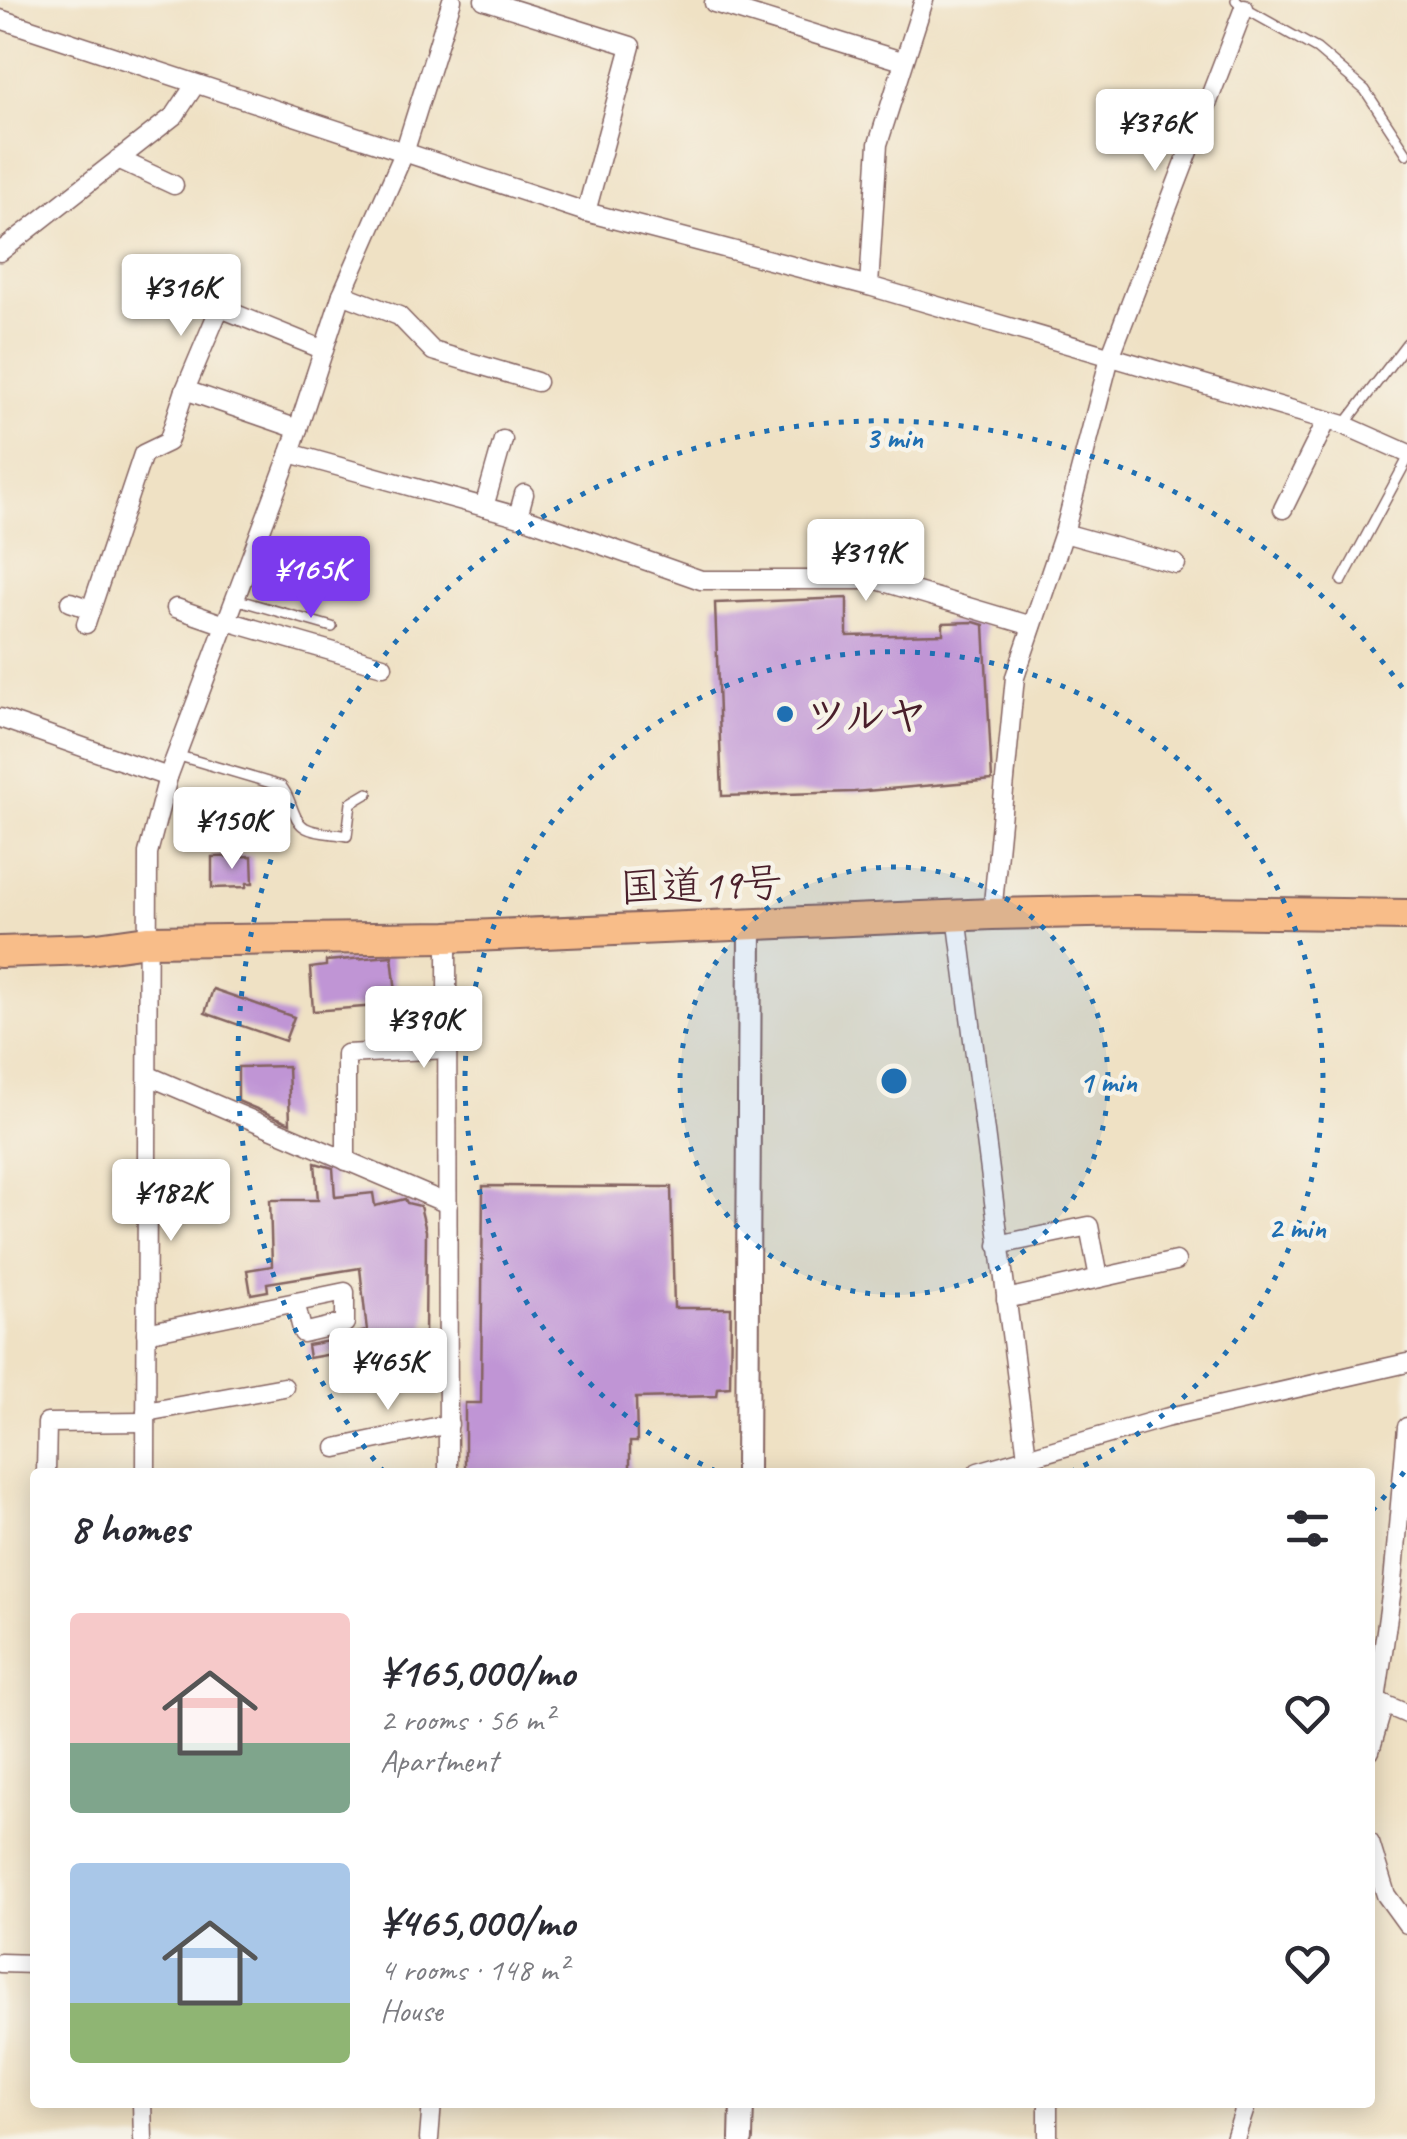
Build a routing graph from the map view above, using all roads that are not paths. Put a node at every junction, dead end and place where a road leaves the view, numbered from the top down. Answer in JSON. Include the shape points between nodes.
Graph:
{"nodes":[{"id":1,"x":452,"y":0,"type":"edge"},
{"id":2,"x":484,"y":0,"type":"edge"},
{"id":3,"x":714,"y":0,"type":"edge"},
{"id":4,"x":924,"y":0,"type":"edge"},
{"id":5,"x":1240,"y":4,"type":"edge"},
{"id":6,"x":0,"y":19,"type":"edge"},
{"id":7,"x":902,"y":62,"type":"junction"},
{"id":8,"x":195,"y":85,"type":"junction"},
{"id":9,"x":404,"y":152,"type":"junction"},
{"id":10,"x":1407,"y":154,"type":"edge"},
{"id":11,"x":118,"y":159,"type":"junction"},
{"id":12,"x":174,"y":185,"type":"dead end"},
{"id":13,"x":586,"y":212,"type":"junction"},
{"id":14,"x":0,"y":252,"type":"edge"},
{"id":15,"x":869,"y":286,"type":"junction"},
{"id":16,"x":179,"y":291,"type":"dead end"},
{"id":17,"x":342,"y":294,"type":"junction"},
{"id":18,"x":220,"y":307,"type":"junction"},
{"id":19,"x":1407,"y":344,"type":"edge"},
{"id":20,"x":324,"y":350,"type":"junction"},
{"id":21,"x":524,"y":357,"type":"dead end"},
{"id":22,"x":1110,"y":357,"type":"junction"},
{"id":23,"x":185,"y":390,"type":"junction"},
{"id":24,"x":1336,"y":423,"type":"junction"},
{"id":25,"x":298,"y":429,"type":"junction"},
{"id":26,"x":503,"y":440,"type":"dead end"},
{"id":27,"x":1407,"y":452,"type":"edge"},
{"id":28,"x":290,"y":454,"type":"junction"},
{"id":29,"x":1407,"y":460,"type":"edge"},
{"id":30,"x":524,"y":494,"type":"dead end"},
{"id":31,"x":484,"y":507,"type":"junction"},
{"id":32,"x":1282,"y":509,"type":"dead end"},
{"id":33,"x":518,"y":516,"type":"junction"},
{"id":34,"x":1064,"y":532,"type":"junction"},
{"id":35,"x":1176,"y":564,"type":"dead end"},
{"id":36,"x":1342,"y":581,"type":"dead end"},
{"id":37,"x":235,"y":599,"type":"junction"},
{"id":38,"x":70,"y":602,"type":"dead end"},
{"id":39,"x":176,"y":607,"type":"dead end"},
{"id":40,"x":226,"y":623,"type":"junction"},
{"id":41,"x":1032,"y":626,"type":"junction"},
{"id":42,"x":332,"y":627,"type":"dead end"},
{"id":43,"x":383,"y":666,"type":"dead end"},
{"id":44,"x":0,"y":718,"type":"edge"},
{"id":45,"x":176,"y":755,"type":"junction"},
{"id":46,"x":168,"y":776,"type":"junction"},
{"id":47,"x":368,"y":793,"type":"dead end"},
{"id":48,"x":992,"y":914,"type":"junction"},
{"id":49,"x":1407,"y":915,"type":"edge"},
{"id":50,"x":957,"y":916,"type":"junction"},
{"id":51,"x":750,"y":925,"type":"junction"},
{"id":52,"x":447,"y":938,"type":"junction"},
{"id":53,"x":147,"y":941,"type":"junction"},
{"id":54,"x":0,"y":952,"type":"edge"},
{"id":55,"x":448,"y":1048,"type":"junction"},
{"id":56,"x":149,"y":1076,"type":"junction"},
{"id":57,"x":346,"y":1161,"type":"junction"},
{"id":58,"x":448,"y":1204,"type":"junction"},
{"id":59,"x":998,"y":1245,"type":"junction"},
{"id":60,"x":1176,"y":1261,"type":"dead end"},
{"id":61,"x":1100,"y":1278,"type":"junction"},
{"id":62,"x":1006,"y":1299,"type":"junction"},
{"id":63,"x":295,"y":1302,"type":"dead end"},
{"id":64,"x":146,"y":1333,"type":"junction"},
{"id":65,"x":1407,"y":1363,"type":"edge"},
{"id":66,"x":284,"y":1387,"type":"dead end"},
{"id":67,"x":146,"y":1417,"type":"junction"},
{"id":68,"x":449,"y":1424,"type":"junction"},
{"id":69,"x":1407,"y":1427,"type":"edge"},
{"id":70,"x":336,"y":1448,"type":"dead end"},
{"id":71,"x":1028,"y":1464,"type":"edge"},
{"id":72,"x":46,"y":1468,"type":"edge"},
{"id":73,"x":146,"y":1468,"type":"edge"},
{"id":74,"x":448,"y":1468,"type":"edge"},
{"id":75,"x":747,"y":1468,"type":"edge"},
{"id":76,"x":1003,"y":1468,"type":"edge"},
{"id":77,"x":1376,"y":1701,"type":"edge"},
{"id":78,"x":1407,"y":1714,"type":"edge"},
{"id":79,"x":1375,"y":1860,"type":"edge"},
{"id":80,"x":1407,"y":1924,"type":"edge"},
{"id":81,"x":0,"y":1963,"type":"edge"},
{"id":82,"x":30,"y":1964,"type":"edge"},
{"id":83,"x":142,"y":2108,"type":"edge"},
{"id":84,"x":431,"y":2108,"type":"edge"},
{"id":85,"x":742,"y":2108,"type":"edge"},
{"id":86,"x":1048,"y":2108,"type":"edge"},
{"id":87,"x":1245,"y":2108,"type":"edge"},
{"id":88,"x":142,"y":2139,"type":"edge"},
{"id":89,"x":428,"y":2139,"type":"edge"},
{"id":90,"x":742,"y":2139,"type":"edge"},
{"id":91,"x":1048,"y":2139,"type":"edge"},
{"id":92,"x":1234,"y":2139,"type":"edge"}],
"edges":[{"from":1,"to":9,"type":"street"},
{"from":2,"to":13,"type":"street","via":[[631,46]]},
{"from":3,"to":7,"type":"street"},
{"from":4,"to":7,"type":"street"},
{"from":5,"to":10,"type":"lane","via":[[1317,49],[1365,90]]},
{"from":5,"to":22,"type":"street"},
{"from":6,"to":8,"type":"street"},
{"from":7,"to":15,"type":"street","via":[[878,144]]},
{"from":8,"to":9,"type":"street"},
{"from":8,"to":11,"type":"street","via":[[175,114]]},
{"from":9,"to":13,"type":"street"},
{"from":9,"to":17,"type":"street"},
{"from":11,"to":12,"type":"street"},
{"from":11,"to":14,"type":"street"},
{"from":13,"to":15,"type":"street"},
{"from":15,"to":22,"type":"street"},
{"from":16,"to":18,"type":"street"},
{"from":17,"to":20,"type":"street"},
{"from":17,"to":21,"type":"street","via":[[398,316],[434,350],[529,380]]},
{"from":18,"to":20,"type":"street"},
{"from":18,"to":23,"type":"street"},
{"from":19,"to":24,"type":"lane"},
{"from":20,"to":25,"type":"street"},
{"from":22,"to":24,"type":"street"},
{"from":22,"to":34,"type":"street"},
{"from":23,"to":25,"type":"street"},
{"from":23,"to":38,"type":"street","via":[[168,442],[143,454],[88,617]]},
{"from":24,"to":27,"type":"street"},
{"from":24,"to":32,"type":"street"},
{"from":25,"to":28,"type":"street"},
{"from":26,"to":31,"type":"street"},
{"from":28,"to":31,"type":"street"},
{"from":28,"to":37,"type":"street"},
{"from":29,"to":36,"type":"lane"},
{"from":30,"to":33,"type":"street"},
{"from":31,"to":33,"type":"street"},
{"from":33,"to":41,"type":"street","via":[[700,580],[878,580]]},
{"from":34,"to":35,"type":"street"},
{"from":34,"to":41,"type":"street"},
{"from":37,"to":40,"type":"street"},
{"from":37,"to":42,"type":"lane"},
{"from":39,"to":40,"type":"street"},
{"from":40,"to":43,"type":"street"},
{"from":40,"to":45,"type":"street"},
{"from":41,"to":48,"type":"street","via":[[1015,677]]},
{"from":44,"to":46,"type":"street"},
{"from":45,"to":46,"type":"street"},
{"from":45,"to":47,"type":"lane","via":[[281,786],[305,828],[348,836],[351,802]]},
{"from":46,"to":53,"type":"street","via":[[148,853]]},
{"from":48,"to":49,"type":"highway","name":"国道19号"},
{"from":48,"to":50,"type":"highway","name":"国道19号"},
{"from":50,"to":51,"type":"highway","name":"国道19号"},
{"from":50,"to":59,"type":"street"},
{"from":51,"to":52,"type":"highway","name":"国道19号"},
{"from":51,"to":75,"type":"street"},
{"from":52,"to":53,"type":"highway","name":"国道19号"},
{"from":52,"to":55,"type":"street"},
{"from":53,"to":54,"type":"highway","name":"国道19号"},
{"from":53,"to":56,"type":"street"},
{"from":55,"to":57,"type":"street","via":[[346,1054]]},
{"from":55,"to":58,"type":"street"},
{"from":56,"to":57,"type":"street"},
{"from":56,"to":64,"type":"street"},
{"from":57,"to":58,"type":"street"},
{"from":58,"to":68,"type":"street"},
{"from":59,"to":61,"type":"street","via":[[1089,1226]]},
{"from":59,"to":62,"type":"street"},
{"from":60,"to":61,"type":"street"},
{"from":61,"to":62,"type":"street"},
{"from":62,"to":71,"type":"street"},
{"from":63,"to":64,"type":"street"},
{"from":64,"to":67,"type":"street"},
{"from":65,"to":71,"type":"street","via":[[1166,1418]]},
{"from":66,"to":67,"type":"street"},
{"from":67,"to":72,"type":"street","via":[[47,1423]]},
{"from":67,"to":73,"type":"street"},
{"from":68,"to":70,"type":"street"},
{"from":68,"to":74,"type":"street"},
{"from":69,"to":77,"type":"street"},
{"from":71,"to":76,"type":"street"},
{"from":77,"to":78,"type":"street"},
{"from":79,"to":80,"type":"street","via":[[1386,1894]]},
{"from":81,"to":82,"type":"street"},
{"from":83,"to":88,"type":"street"},
{"from":84,"to":89,"type":"street"},
{"from":85,"to":90,"type":"street"},
{"from":86,"to":91,"type":"street"},
{"from":87,"to":92,"type":"street"}]}
